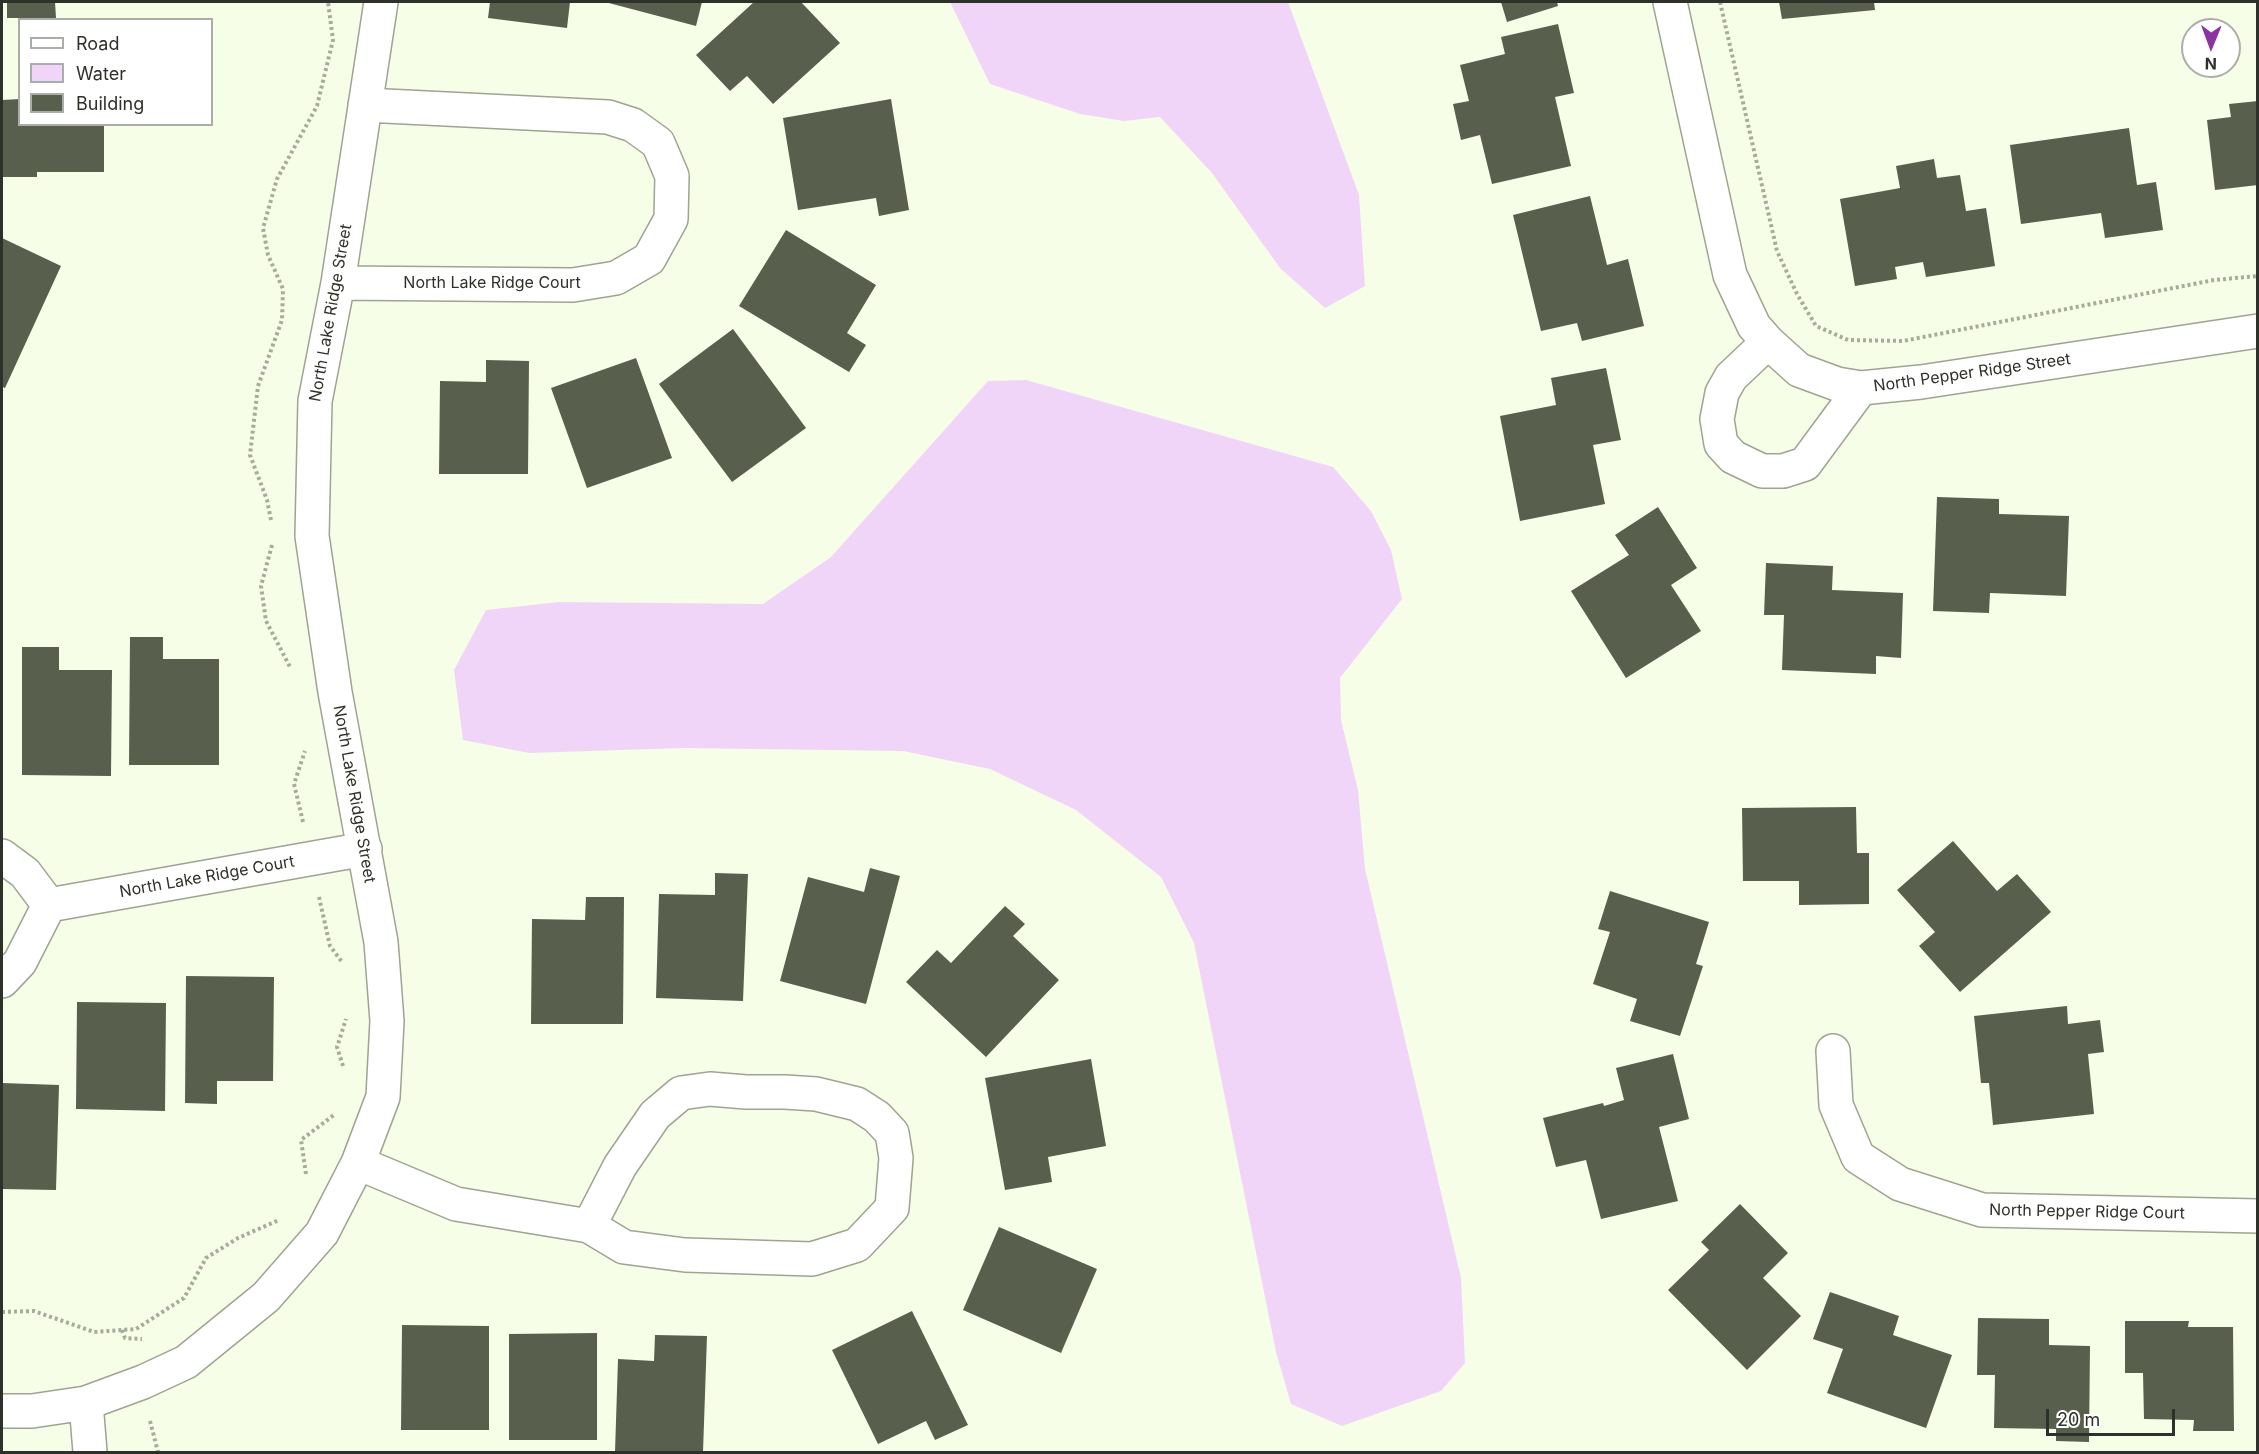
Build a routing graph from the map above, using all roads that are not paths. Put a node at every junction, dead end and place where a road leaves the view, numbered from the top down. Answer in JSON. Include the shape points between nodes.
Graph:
{"nodes":[{"id":1,"x":381,"y":2,"type":"edge"},
{"id":2,"x":1670,"y":2,"type":"edge"},
{"id":3,"x":365,"y":105,"type":"junction"},
{"id":4,"x":338,"y":283,"type":"junction"},
{"id":5,"x":2258,"y":331,"type":"edge"},
{"id":6,"x":1768,"y":342,"type":"junction"},
{"id":7,"x":1861,"y":388,"type":"junction"},
{"id":8,"x":365,"y":849,"type":"junction"},
{"id":9,"x":2,"y":856,"type":"edge"},
{"id":10,"x":49,"y":905,"type":"junction"},
{"id":11,"x":2,"y":981,"type":"edge"},
{"id":12,"x":1833,"y":1051,"type":"dead end"},
{"id":13,"x":358,"y":1163,"type":"junction"},
{"id":14,"x":2258,"y":1216,"type":"edge"},
{"id":15,"x":589,"y":1226,"type":"junction"},
{"id":16,"x":86,"y":1403,"type":"junction"},
{"id":17,"x":2,"y":1411,"type":"edge"},
{"id":18,"x":90,"y":1452,"type":"edge"}],
"edges":[{"from":1,"to":3,"type":"street","name":"North Lake Ridge Street"},
{"from":2,"to":6,"type":"street","name":"North Pepper Ridge Street","via":[[1730,275],[1754,326]]},
{"from":3,"to":4,"type":"street","name":"North Lake Ridge Street"},
{"from":3,"to":4,"type":"street","name":"North Lake Ridge Court","via":[[608,117],[633,125],[658,143],[672,176],[671,219],[649,259],[616,278],[573,285]]},
{"from":4,"to":8,"type":"street","name":"North Lake Ridge Street","via":[[315,401],[312,536],[335,692]]},
{"from":5,"to":7,"type":"street","name":"North Pepper Ridge Street"},
{"from":6,"to":7,"type":"street","name":"North Pepper Ridge Street","via":[[1799,370]]},
{"from":6,"to":7,"type":"street","via":[[1731,377],[1722,393],[1717,419],[1721,444],[1733,457],[1762,471],[1783,471],[1805,464]]},
{"from":8,"to":10,"type":"street","name":"North Lake Ridge Court"},
{"from":8,"to":13,"type":"street","name":"North Lake Ridge Street","via":[[381,942],[387,1021],[383,1097]]},
{"from":9,"to":10,"type":"street","via":[[25,873]]},
{"from":10,"to":11,"type":"street","via":[[20,963]]},
{"from":12,"to":14,"type":"street","name":"North Pepper Ridge Court","via":[[1836,1105],[1858,1157],[1900,1184],[1982,1209]]},
{"from":13,"to":15,"type":"street","via":[[456,1204]]},
{"from":13,"to":16,"type":"street","name":"North Lake Ridge Street","via":[[322,1233],[266,1297],[186,1362]]},
{"from":15,"to":15,"type":"street","via":[[624,1247],[686,1256],[812,1259],[857,1245],[892,1208],[896,1158],[892,1133],[857,1104],[816,1094],[710,1089],[681,1093],[655,1115],[620,1166]]},
{"from":16,"to":17,"type":"street","name":"North Lake Ridge Street"},
{"from":16,"to":18,"type":"street"}]}
